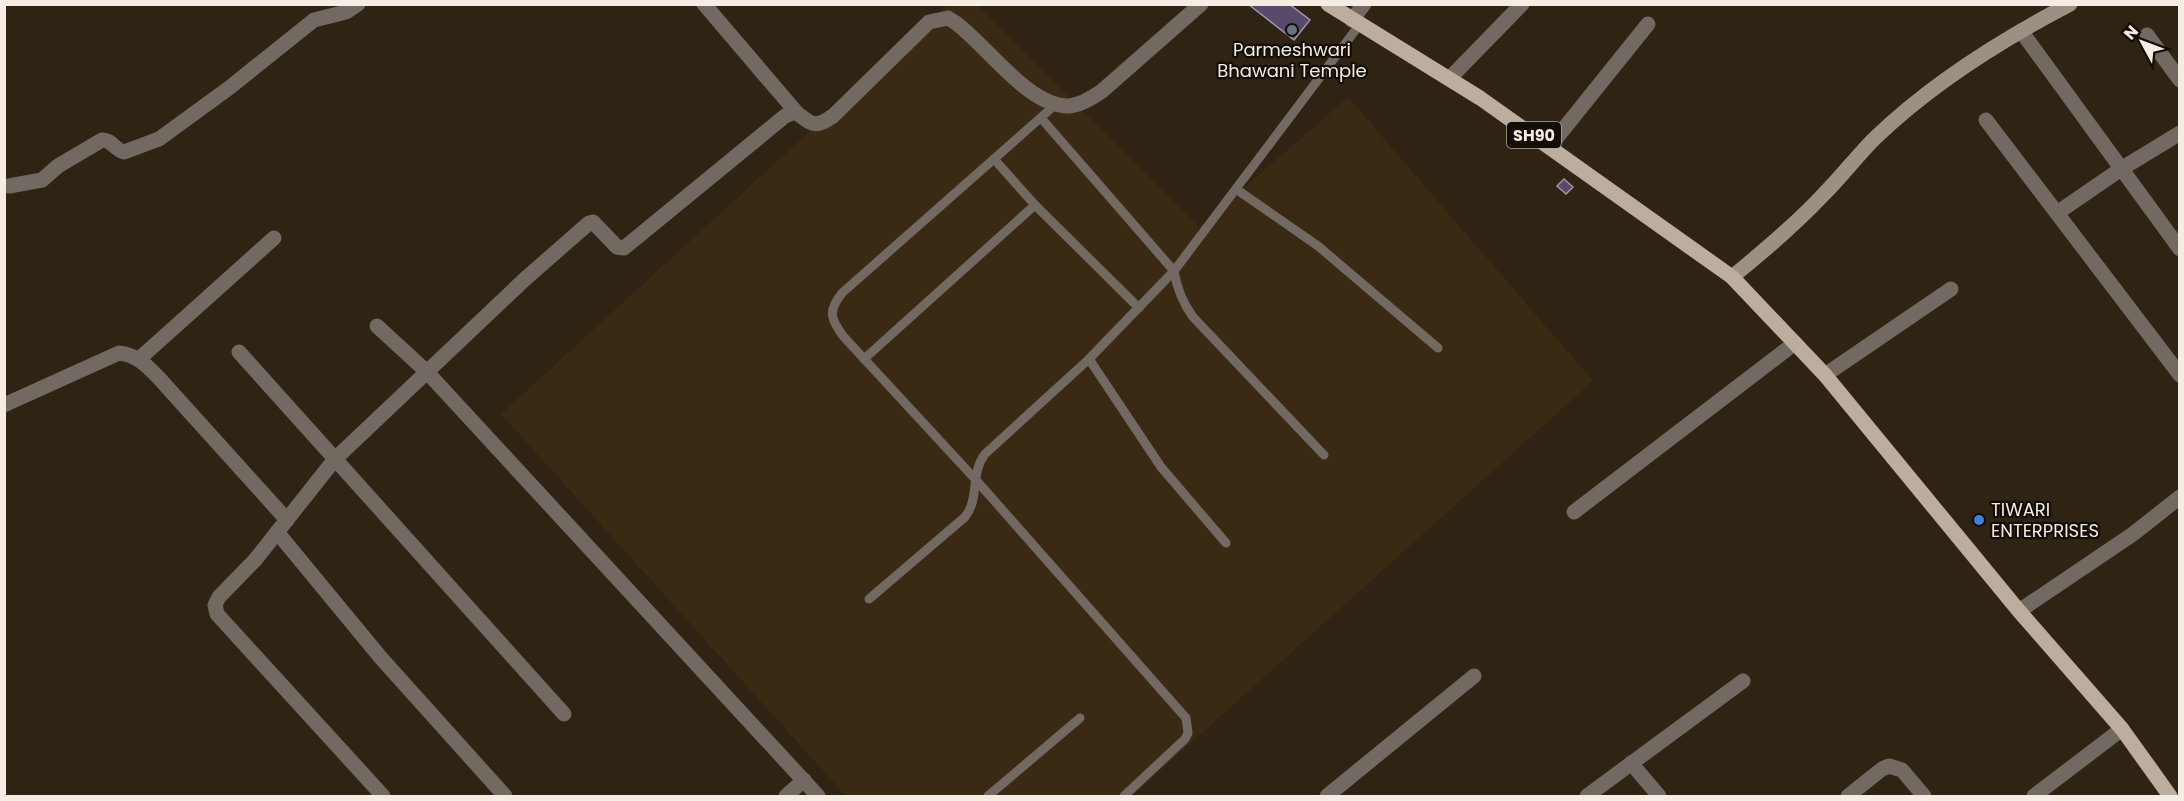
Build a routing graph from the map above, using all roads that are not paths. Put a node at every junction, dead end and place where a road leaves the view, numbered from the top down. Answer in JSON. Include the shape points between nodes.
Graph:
{"nodes":[{"id":1,"x":358,"y":4,"type":"edge"},
{"id":2,"x":705,"y":4,"type":"edge"},
{"id":3,"x":1201,"y":4,"type":"edge"},
{"id":4,"x":1328,"y":4,"type":"edge"},
{"id":5,"x":1364,"y":4,"type":"edge"},
{"id":6,"x":1522,"y":4,"type":"edge"},
{"id":7,"x":2070,"y":4,"type":"edge"},
{"id":8,"x":1356,"y":22,"type":"junction"},
{"id":9,"x":1648,"y":24,"type":"dead end"},
{"id":10,"x":2021,"y":31,"type":"junction"},
{"id":11,"x":2147,"y":36,"type":"dead end"},
{"id":12,"x":1449,"y":79,"type":"junction"},
{"id":13,"x":2180,"y":80,"type":"edge"},
{"id":14,"x":1055,"y":105,"type":"junction"},
{"id":15,"x":797,"y":113,"type":"junction"},
{"id":16,"x":1041,"y":118,"type":"junction"},
{"id":17,"x":1986,"y":120,"type":"dead end"},
{"id":18,"x":2180,"y":133,"type":"edge"},
{"id":19,"x":1550,"y":146,"type":"junction"},
{"id":20,"x":994,"y":159,"type":"junction"},
{"id":21,"x":2121,"y":169,"type":"junction"},
{"id":22,"x":9,"y":186,"type":"dead end"},
{"id":23,"x":1236,"y":189,"type":"junction"},
{"id":24,"x":1035,"y":205,"type":"junction"},
{"id":25,"x":2057,"y":213,"type":"junction"},
{"id":26,"x":274,"y":238,"type":"dead end"},
{"id":27,"x":2180,"y":249,"type":"edge"},
{"id":28,"x":1174,"y":271,"type":"junction"},
{"id":29,"x":1732,"y":277,"type":"junction"},
{"id":30,"x":1951,"y":290,"type":"dead end"},
{"id":31,"x":1138,"y":308,"type":"junction"},
{"id":32,"x":377,"y":326,"type":"dead end"},
{"id":33,"x":1795,"y":342,"type":"junction"},
{"id":34,"x":1438,"y":348,"type":"dead end"},
{"id":35,"x":239,"y":352,"type":"dead end"},
{"id":36,"x":139,"y":359,"type":"junction"},
{"id":37,"x":864,"y":359,"type":"junction"},
{"id":38,"x":1089,"y":359,"type":"junction"},
{"id":39,"x":428,"y":372,"type":"junction"},
{"id":40,"x":1825,"y":375,"type":"junction"},
{"id":41,"x":2180,"y":375,"type":"edge"},
{"id":42,"x":4,"y":405,"type":"edge"},
{"id":43,"x":1324,"y":455,"type":"dead end"},
{"id":44,"x":335,"y":459,"type":"junction"},
{"id":45,"x":976,"y":480,"type":"junction"},
{"id":46,"x":2180,"y":497,"type":"edge"},
{"id":47,"x":1574,"y":512,"type":"dead end"},
{"id":48,"x":282,"y":526,"type":"junction"},
{"id":49,"x":1226,"y":543,"type":"dead end"},
{"id":50,"x":869,"y":599,"type":"dead end"},
{"id":51,"x":2019,"y":611,"type":"junction"},
{"id":52,"x":1474,"y":676,"type":"dead end"},
{"id":53,"x":1743,"y":681,"type":"dead end"},
{"id":54,"x":564,"y":714,"type":"dead end"},
{"id":55,"x":1080,"y":718,"type":"dead end"},
{"id":56,"x":2122,"y":729,"type":"junction"},
{"id":57,"x":1631,"y":763,"type":"junction"},
{"id":58,"x":804,"y":780,"type":"junction"},
{"id":59,"x":383,"y":796,"type":"edge"},
{"id":60,"x":505,"y":796,"type":"edge"},
{"id":61,"x":786,"y":796,"type":"edge"},
{"id":62,"x":818,"y":796,"type":"edge"},
{"id":63,"x":988,"y":796,"type":"edge"},
{"id":64,"x":1124,"y":796,"type":"edge"},
{"id":65,"x":1327,"y":796,"type":"edge"},
{"id":66,"x":1587,"y":796,"type":"edge"},
{"id":67,"x":1659,"y":796,"type":"edge"},
{"id":68,"x":1848,"y":796,"type":"edge"},
{"id":69,"x":1924,"y":796,"type":"edge"},
{"id":70,"x":2034,"y":796,"type":"edge"},
{"id":71,"x":2170,"y":796,"type":"edge"}],
"edges":[{"from":1,"to":22,"type":"street","via":[[346,12],[307,24],[159,139],[124,152],[102,140],[42,180]]},
{"from":2,"to":15,"type":"street"},
{"from":3,"to":14,"type":"street","via":[[1102,91],[1071,106]]},
{"from":4,"to":8,"type":"main road","number":"SH90"},
{"from":5,"to":8,"type":"street"},
{"from":6,"to":12,"type":"street"},
{"from":7,"to":10,"type":"street"},
{"from":8,"to":12,"type":"main road","number":"SH90"},
{"from":8,"to":23,"type":"lane"},
{"from":9,"to":19,"type":"street"},
{"from":10,"to":21,"type":"street"},
{"from":10,"to":29,"type":"street","via":[[1918,100],[1875,138],[1788,231]]},
{"from":11,"to":13,"type":"street"},
{"from":12,"to":19,"type":"main road","number":"SH90"},
{"from":14,"to":15,"type":"street","via":[[1033,94],[956,23],[939,18],[919,30],[833,116],[812,124]]},
{"from":14,"to":16,"type":"lane"},
{"from":15,"to":39,"type":"street","via":[[785,116],[624,248],[617,247],[593,222],[588,223]]},
{"from":16,"to":20,"type":"lane"},
{"from":16,"to":28,"type":"lane"},
{"from":17,"to":25,"type":"street"},
{"from":18,"to":21,"type":"street"},
{"from":19,"to":29,"type":"main road","number":"SH90"},
{"from":20,"to":24,"type":"lane"},
{"from":20,"to":37,"type":"lane","via":[[834,304],[834,324]]},
{"from":21,"to":25,"type":"street"},
{"from":21,"to":27,"type":"street"},
{"from":23,"to":28,"type":"lane"},
{"from":23,"to":34,"type":"lane","via":[[1318,246]]},
{"from":24,"to":31,"type":"lane"},
{"from":24,"to":37,"type":"lane"},
{"from":25,"to":41,"type":"street"},
{"from":26,"to":36,"type":"street"},
{"from":28,"to":31,"type":"lane"},
{"from":28,"to":43,"type":"lane","via":[[1178,291],[1193,317]]},
{"from":29,"to":33,"type":"main road","number":"SH90"},
{"from":30,"to":40,"type":"street"},
{"from":31,"to":38,"type":"lane"},
{"from":32,"to":39,"type":"street"},
{"from":33,"to":40,"type":"main road","number":"SH90"},
{"from":33,"to":47,"type":"street"},
{"from":35,"to":44,"type":"street"},
{"from":36,"to":42,"type":"street","via":[[119,353]]},
{"from":36,"to":48,"type":"street"},
{"from":37,"to":45,"type":"lane"},
{"from":38,"to":45,"type":"lane","via":[[985,454],[978,464]]},
{"from":38,"to":49,"type":"lane","via":[[1161,467]]},
{"from":39,"to":44,"type":"street"},
{"from":39,"to":58,"type":"street"},
{"from":40,"to":51,"type":"main road","number":"SH90"},
{"from":44,"to":48,"type":"street"},
{"from":44,"to":54,"type":"street"},
{"from":45,"to":50,"type":"lane","via":[[973,506],[965,517]]},
{"from":45,"to":64,"type":"lane","via":[[1186,718],[1185,739]]},
{"from":46,"to":51,"type":"street","via":[[2133,534]]},
{"from":48,"to":59,"type":"street","via":[[219,597],[215,605],[217,614]]},
{"from":48,"to":60,"type":"street","via":[[381,658]]},
{"from":51,"to":56,"type":"main road","number":"SH90"},
{"from":52,"to":65,"type":"street"},
{"from":53,"to":57,"type":"street"},
{"from":55,"to":63,"type":"lane"},
{"from":56,"to":70,"type":"street"},
{"from":56,"to":71,"type":"main road","number":"SH90"},
{"from":57,"to":66,"type":"street"},
{"from":57,"to":67,"type":"street"},
{"from":58,"to":61,"type":"street"},
{"from":58,"to":62,"type":"street"},
{"from":68,"to":69,"type":"street","via":[[1890,766],[1902,770]]}]}
